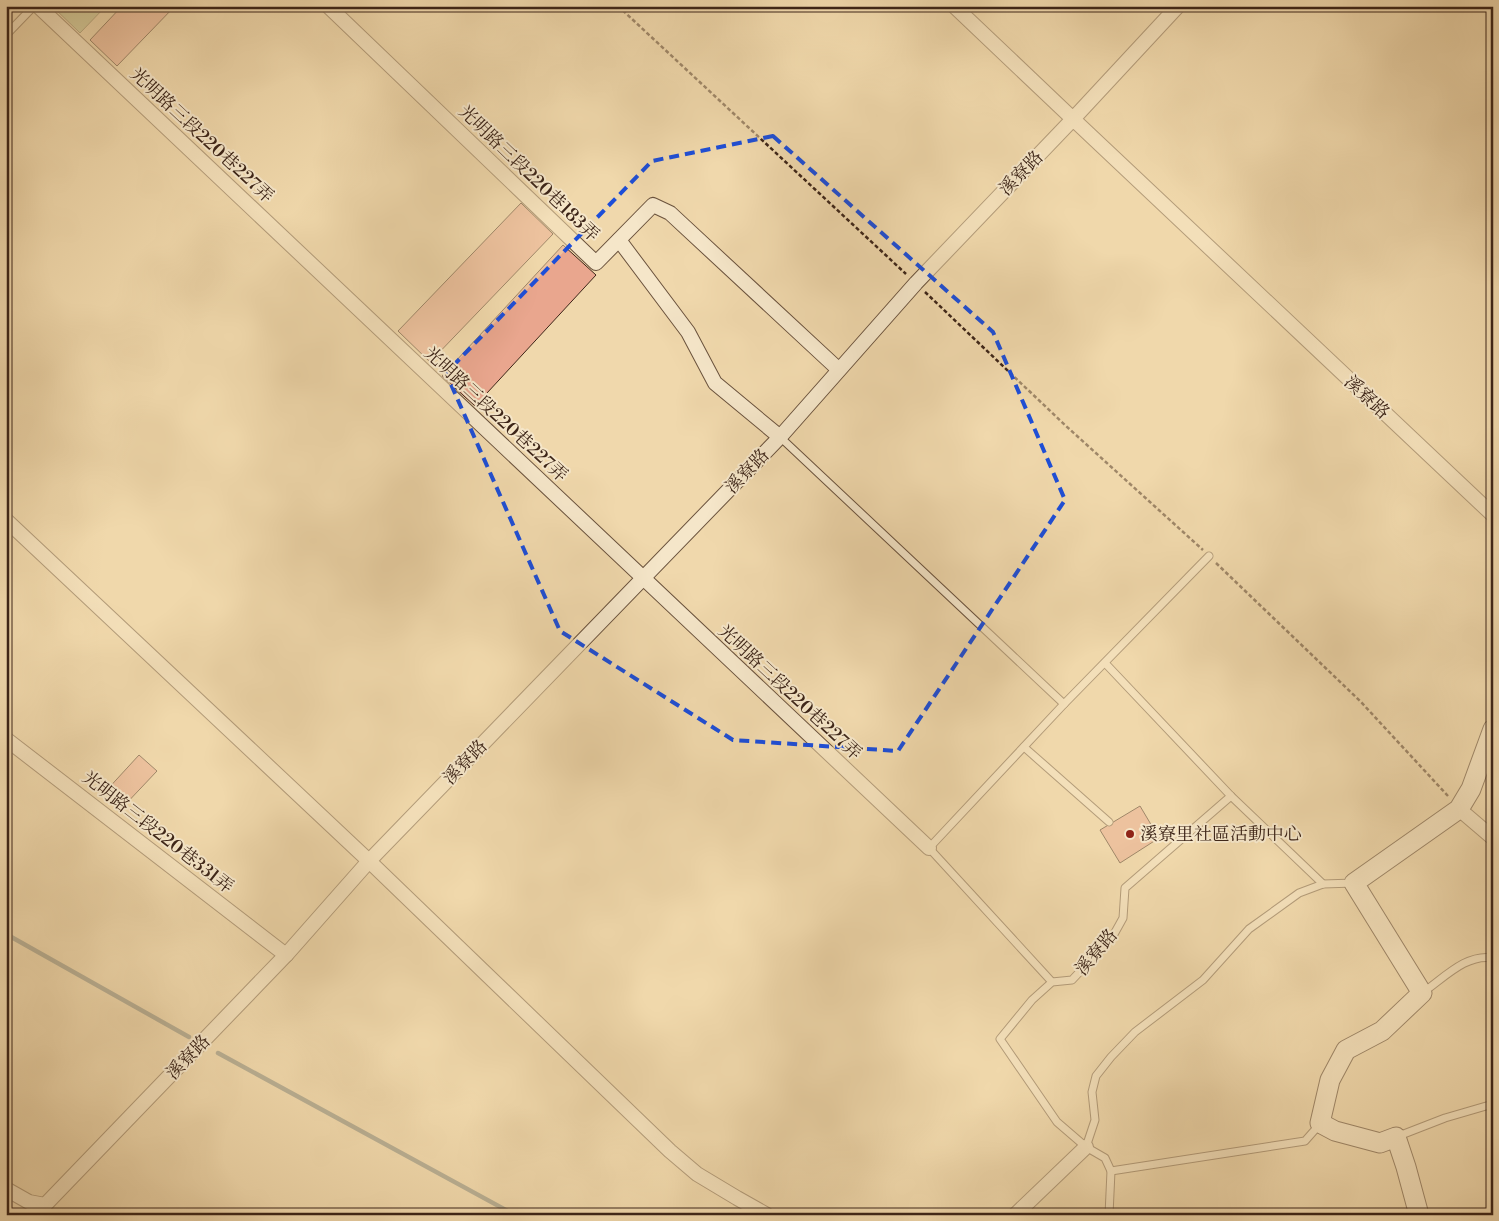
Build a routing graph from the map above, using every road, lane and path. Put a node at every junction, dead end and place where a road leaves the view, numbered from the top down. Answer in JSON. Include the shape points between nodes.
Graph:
{"nodes":[{"id":1,"x":34,"y":6,"type":"edge"},
{"id":2,"x":38,"y":6,"type":"edge"},
{"id":3,"x":328,"y":6,"type":"edge"},
{"id":4,"x":618,"y":6,"type":"edge"},
{"id":5,"x":954,"y":6,"type":"edge"},
{"id":6,"x":1178,"y":6,"type":"edge"},
{"id":7,"x":6,"y":36,"type":"edge"},
{"id":8,"x":1073,"y":119,"type":"junction"},
{"id":9,"x":619,"y":240,"type":"junction"},
{"id":10,"x":916,"y":283,"type":"junction"},
{"id":11,"x":838,"y":369,"type":"junction"},
{"id":12,"x":780,"y":437,"type":"junction"},
{"id":13,"x":1493,"y":516,"type":"edge"},
{"id":14,"x":6,"y":520,"type":"edge"},
{"id":15,"x":1209,"y":556,"type":"junction"},
{"id":16,"x":642,"y":578,"type":"junction"},
{"id":17,"x":1104,"y":663,"type":"junction"},
{"id":18,"x":1064,"y":704,"type":"junction"},
{"id":19,"x":1493,"y":729,"type":"edge"},
{"id":20,"x":6,"y":739,"type":"edge"},
{"id":21,"x":1024,"y":747,"type":"junction"},
{"id":22,"x":1230,"y":796,"type":"junction"},
{"id":23,"x":1460,"y":809,"type":"junction"},
{"id":24,"x":1109,"y":822,"type":"dead end"},
{"id":25,"x":1493,"y":838,"type":"edge"},
{"id":26,"x":929,"y":848,"type":"junction"},
{"id":27,"x":369,"y":861,"type":"junction"},
{"id":28,"x":1354,"y":883,"type":"junction"},
{"id":29,"x":1323,"y":884,"type":"junction"},
{"id":30,"x":286,"y":955,"type":"junction"},
{"id":31,"x":1493,"y":958,"type":"edge"},
{"id":32,"x":1052,"y":982,"type":"junction"},
{"id":33,"x":1422,"y":993,"type":"junction"},
{"id":34,"x":1493,"y":1104,"type":"edge"},
{"id":35,"x":1320,"y":1123,"type":"junction"},
{"id":36,"x":1396,"y":1137,"type":"junction"},
{"id":37,"x":1086,"y":1147,"type":"junction"},
{"id":38,"x":1111,"y":1171,"type":"junction"},
{"id":39,"x":6,"y":1189,"type":"edge"},
{"id":40,"x":767,"y":1215,"type":"edge"},
{"id":41,"x":1015,"y":1215,"type":"edge"},
{"id":42,"x":1109,"y":1215,"type":"edge"},
{"id":43,"x":1419,"y":1215,"type":"edge"}],
"edges":[{"from":1,"to":7,"type":"lane"},
{"from":2,"to":16,"type":"street","name":"光明路三段220巷227弄"},
{"from":3,"to":9,"type":"street","name":"光明路三段220巷183弄","via":[[596,263]]},
{"from":4,"to":10,"type":"path"},
{"from":5,"to":8,"type":"street"},
{"from":6,"to":8,"type":"street"},
{"from":8,"to":10,"type":"street","name":"溪寮路"},
{"from":8,"to":13,"type":"street","name":"溪寮路"},
{"from":9,"to":11,"type":"street","name":"光明路三段220巷183弄","via":[[653,205],[670,213]]},
{"from":9,"to":12,"type":"street","via":[[688,332],[715,383]]},
{"from":10,"to":11,"type":"street","name":"溪寮路"},
{"from":10,"to":15,"type":"path"},
{"from":11,"to":12,"type":"street","name":"溪寮路"},
{"from":12,"to":16,"type":"street","name":"溪寮路"},
{"from":12,"to":18,"type":"lane"},
{"from":14,"to":27,"type":"street"},
{"from":15,"to":17,"type":"lane"},
{"from":15,"to":23,"type":"path","via":[[1361,702]]},
{"from":16,"to":26,"type":"street","name":"光明路三段220巷227弄"},
{"from":16,"to":27,"type":"street","name":"溪寮路"},
{"from":17,"to":18,"type":"lane"},
{"from":17,"to":22,"type":"lane"},
{"from":18,"to":21,"type":"lane"},
{"from":19,"to":23,"type":"street"},
{"from":20,"to":30,"type":"street","name":"光明路三段220巷331弄"},
{"from":21,"to":24,"type":"lane"},
{"from":21,"to":26,"type":"lane"},
{"from":22,"to":29,"type":"lane"},
{"from":22,"to":32,"type":"lane","name":"溪寮路","via":[[1125,888],[1123,918],[1114,936],[1095,957],[1072,980]]},
{"from":23,"to":25,"type":"street"},
{"from":23,"to":28,"type":"street"},
{"from":26,"to":32,"type":"lane"},
{"from":27,"to":30,"type":"street","name":"溪寮路"},
{"from":27,"to":40,"type":"street","via":[[670,1151],[697,1174]]},
{"from":28,"to":29,"type":"lane"},
{"from":28,"to":33,"type":"street"},
{"from":29,"to":37,"type":"lane","via":[[1299,893],[1249,929],[1203,980],[1135,1032],[1111,1057],[1096,1076],[1092,1092],[1095,1120]]},
{"from":30,"to":39,"type":"street","name":"溪寮路","via":[[45,1204],[29,1202]]},
{"from":31,"to":33,"type":"lane","via":[[1483,956],[1468,960]]},
{"from":32,"to":37,"type":"lane","name":"溪寮路","via":[[1032,1000],[1000,1039],[1057,1122]]},
{"from":33,"to":35,"type":"street","via":[[1382,1031],[1346,1050],[1330,1080]]},
{"from":34,"to":36,"type":"lane"},
{"from":35,"to":36,"type":"street","via":[[1336,1131],[1380,1143]]},
{"from":35,"to":38,"type":"lane","via":[[1305,1140]]},
{"from":36,"to":43,"type":"street"},
{"from":37,"to":38,"type":"lane","name":"溪寮路","via":[[1105,1158]]},
{"from":37,"to":41,"type":"street"},
{"from":38,"to":42,"type":"lane"}]}
